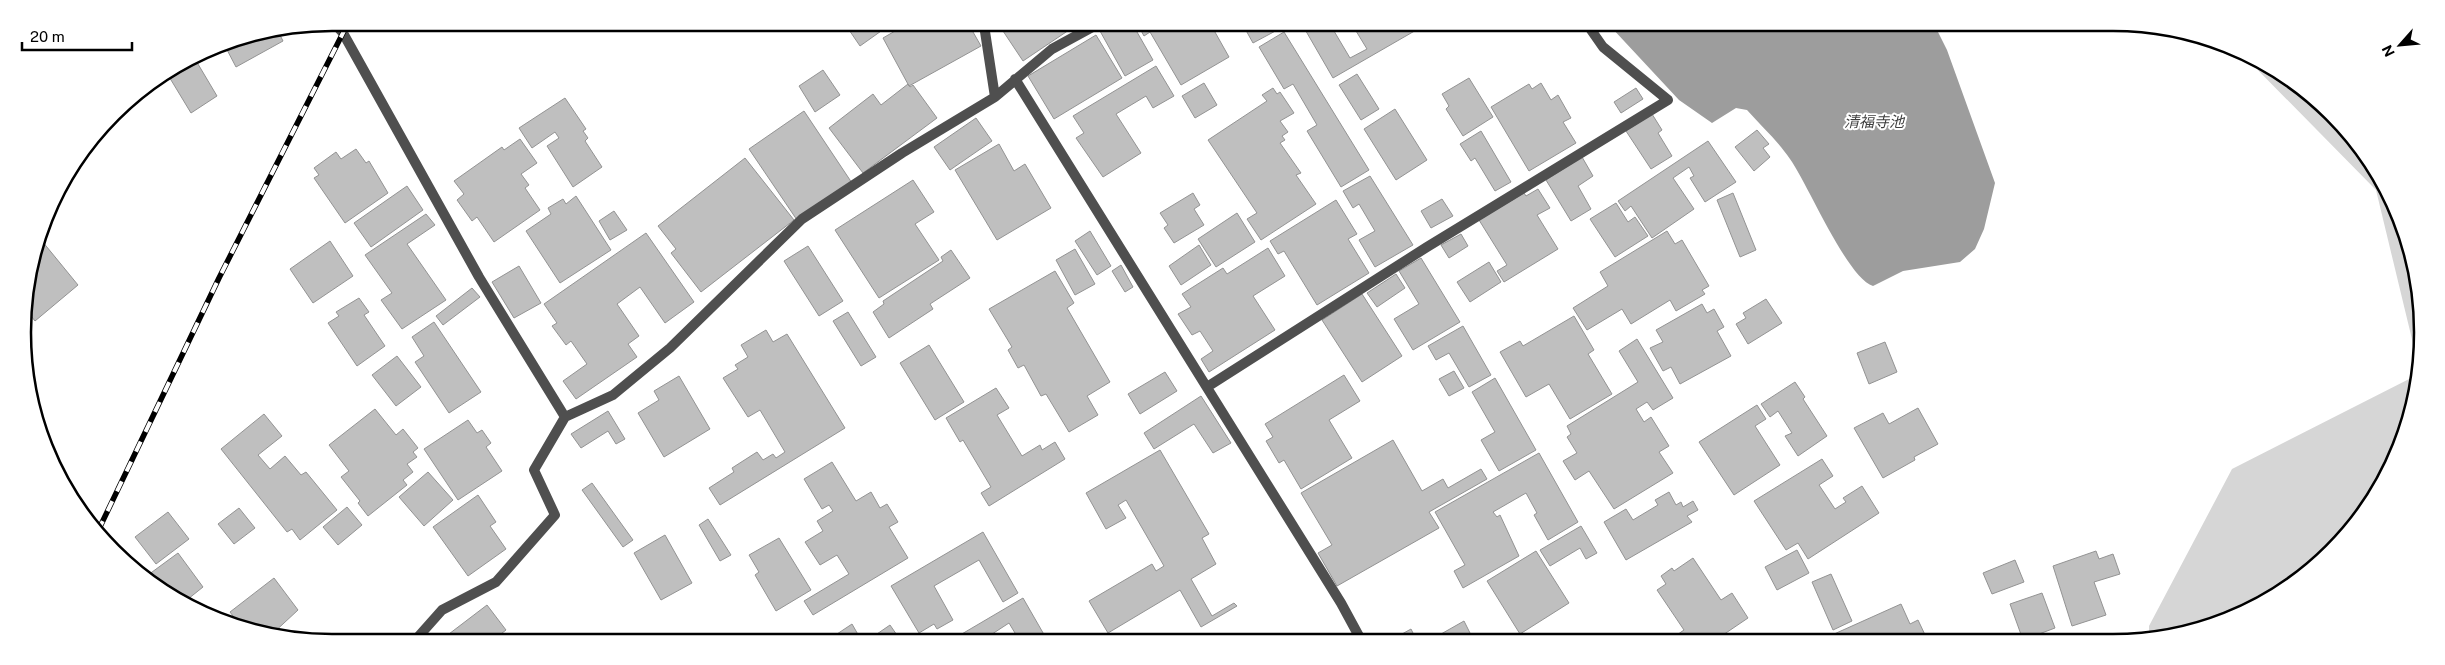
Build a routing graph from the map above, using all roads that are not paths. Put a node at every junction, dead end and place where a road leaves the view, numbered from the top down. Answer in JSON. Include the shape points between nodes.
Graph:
{"nodes":[{"id":1,"x":341,"y":31,"type":"edge"},
{"id":2,"x":985,"y":31,"type":"edge"},
{"id":3,"x":1085,"y":31,"type":"edge"},
{"id":4,"x":1592,"y":31,"type":"edge"},
{"id":5,"x":1015,"y":79,"type":"junction"},
{"id":6,"x":995,"y":97,"type":"junction"},
{"id":7,"x":1207,"y":388,"type":"junction"},
{"id":8,"x":565,"y":416,"type":"junction"},
{"id":9,"x":421,"y":634,"type":"edge"},
{"id":10,"x":1358,"y":634,"type":"edge"}],
"edges":[{"from":1,"to":8,"type":"street","via":[[479,277]]},
{"from":2,"to":6,"type":"street"},
{"from":3,"to":5,"type":"street","via":[[1052,49]]},
{"from":4,"to":7,"type":"street","via":[[1603,47],[1668,100],[1427,247]]},
{"from":5,"to":6,"type":"street"},
{"from":5,"to":7,"type":"street"},
{"from":6,"to":8,"type":"street","via":[[802,219],[670,348],[613,395]]},
{"from":7,"to":10,"type":"street"},
{"from":8,"to":9,"type":"street","via":[[534,470],[555,515],[496,582],[442,610]]}]}
